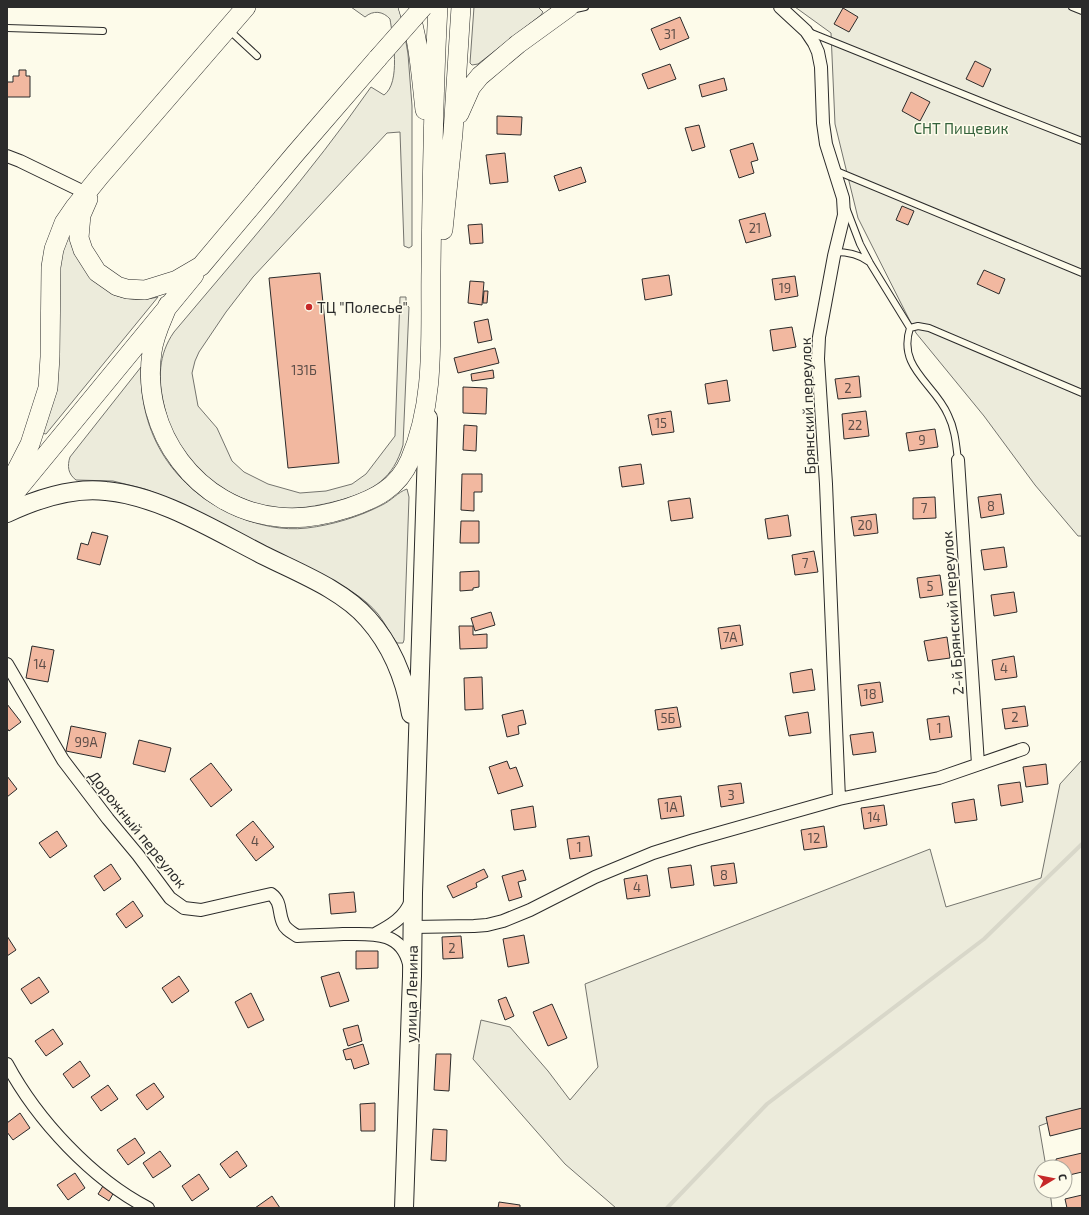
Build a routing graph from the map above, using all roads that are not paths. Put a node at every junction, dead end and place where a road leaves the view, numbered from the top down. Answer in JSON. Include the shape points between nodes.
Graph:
{"nodes":[{"id":1,"x":246,"y":7,"type":"edge"},
{"id":2,"x":408,"y":7,"type":"edge"},
{"id":3,"x":423,"y":7,"type":"edge"},
{"id":4,"x":438,"y":7,"type":"edge"},
{"id":5,"x":461,"y":7,"type":"edge"},
{"id":6,"x":585,"y":7,"type":"edge"},
{"id":7,"x":780,"y":7,"type":"edge"},
{"id":8,"x":1072,"y":7,"type":"edge"},
{"id":9,"x":565,"y":10,"type":"edge"},
{"id":10,"x":1082,"y":11,"type":"edge"},
{"id":11,"x":7,"y":28,"type":"edge"},
{"id":12,"x":227,"y":29,"type":"junction"},
{"id":13,"x":103,"y":30,"type":"dead end"},
{"id":14,"x":806,"y":31,"type":"junction"},
{"id":15,"x":257,"y":56,"type":"dead end"},
{"id":16,"x":453,"y":133,"type":"junction"},
{"id":17,"x":1082,"y":141,"type":"edge"},
{"id":18,"x":7,"y":156,"type":"edge"},
{"id":19,"x":834,"y":170,"type":"junction"},
{"id":20,"x":100,"y":176,"type":"junction"},
{"id":21,"x":432,"y":179,"type":"junction"},
{"id":22,"x":86,"y":193,"type":"junction"},
{"id":23,"x":843,"y":198,"type":"junction"},
{"id":24,"x":835,"y":252,"type":"junction"},
{"id":25,"x":870,"y":263,"type":"junction"},
{"id":26,"x":201,"y":266,"type":"junction"},
{"id":27,"x":1082,"y":273,"type":"edge"},
{"id":28,"x":168,"y":305,"type":"junction"},
{"id":29,"x":910,"y":328,"type":"junction"},
{"id":30,"x":430,"y":343,"type":"junction"},
{"id":31,"x":428,"y":391,"type":"junction"},
{"id":32,"x":1082,"y":393,"type":"edge"},
{"id":33,"x":958,"y":460,"type":"joint"},
{"id":34,"x":7,"y":489,"type":"edge"},
{"id":35,"x":7,"y":502,"type":"edge"},
{"id":36,"x":7,"y":513,"type":"edge"},
{"id":37,"x":7,"y":664,"type":"edge"},
{"id":38,"x":1023,"y":749,"type":"dead end"},
{"id":39,"x":978,"y":764,"type":"junction"},
{"id":40,"x":416,"y":779,"type":"junction"},
{"id":41,"x":839,"y":799,"type":"junction"},
{"id":42,"x":413,"y":893,"type":"junction"},
{"id":43,"x":412,"y":927,"type":"junction"},
{"id":44,"x":375,"y":934,"type":"junction"},
{"id":45,"x":412,"y":976,"type":"junction"},
{"id":46,"x":7,"y":1064,"type":"edge"},
{"id":47,"x":148,"y":1208,"type":"edge"},
{"id":48,"x":404,"y":1208,"type":"edge"}],
"edges":[{"from":1,"to":12,"type":"highway"},
{"from":2,"to":21,"type":"highway","via":[[421,68]]},
{"from":3,"to":26,"type":"highway","bridge":true},
{"from":4,"to":21,"type":"highway"},
{"from":5,"to":16,"type":"highway"},
{"from":6,"to":9,"type":"lane"},
{"from":7,"to":14,"type":"street","name":"Брянский переулок"},
{"from":8,"to":10,"type":"lane"},
{"from":9,"to":16,"type":"highway","via":[[480,76],[471,87]]},
{"from":11,"to":13,"type":"lane"},
{"from":12,"to":15,"type":"lane"},
{"from":12,"to":20,"type":"highway"},
{"from":14,"to":17,"type":"lane"},
{"from":14,"to":19,"type":"street","name":"Брянский переулок","via":[[818,52],[823,123]]},
{"from":16,"to":30,"type":"highway"},
{"from":18,"to":22,"type":"street"},
{"from":19,"to":23,"type":"street","name":"Брянский переулок"},
{"from":19,"to":27,"type":"lane"},
{"from":20,"to":22,"type":"highway"},
{"from":20,"to":26,"type":"highway","via":[[84,207],[79,226],[83,250],[97,272],[117,286],[145,290],[178,280]]},
{"from":21,"to":30,"type":"highway"},
{"from":22,"to":34,"type":"highway","via":[[64,223],[54,249],[50,282],[48,388],[30,444]]},
{"from":23,"to":24,"type":"street","name":"Брянский переулок","via":[[844,215]]},
{"from":23,"to":25,"type":"lane"},
{"from":24,"to":25,"type":"lane","via":[[855,254]]},
{"from":24,"to":41,"type":"street","name":"Брянский переулок","via":[[819,337],[818,359]]},
{"from":25,"to":29,"type":"lane"},
{"from":26,"to":28,"type":"highway"},
{"from":28,"to":31,"type":"highway","via":[[155,336],[150,380],[164,436],[172,452],[194,478],[221,498],[250,511],[278,517],[308,518],[354,506],[385,492],[401,476],[409,463],[423,419]]},
{"from":28,"to":35,"type":"highway"},
{"from":29,"to":32,"type":"lane","via":[[930,328]]},
{"from":29,"to":33,"type":"lane","via":[[907,340],[909,355],[914,368],[948,414],[954,428]]},
{"from":30,"to":31,"type":"highway"},
{"from":31,"to":40,"type":"main road"},
{"from":33,"to":39,"type":"street","name":"2-й Брянский переулок"},
{"from":36,"to":40,"type":"main road","via":[[42,499],[74,492],[106,490],[126,494],[148,500],[195,520],[338,594],[368,618],[382,635],[402,676],[413,726]]},
{"from":37,"to":44,"type":"street","name":"Дорожный переулок","via":[[63,760],[170,898],[184,908],[201,910],[271,894],[276,898],[283,923],[288,931],[297,936]]},
{"from":38,"to":39,"type":"street"},
{"from":39,"to":41,"type":"street","via":[[939,778]]},
{"from":40,"to":42,"type":"main road","name":"улица Ленина"},
{"from":41,"to":43,"type":"street","via":[[654,853],[595,877],[503,921],[474,926]]},
{"from":42,"to":43,"type":"main road","name":"улица Ленина"},
{"from":42,"to":44,"type":"street","via":[[404,914]]},
{"from":43,"to":45,"type":"main road","name":"улица Ленина"},
{"from":44,"to":45,"type":"street","via":[[398,944],[408,960]]},
{"from":45,"to":48,"type":"main road","name":"улица Ленина"},
{"from":46,"to":47,"type":"street","via":[[36,1109],[69,1148],[107,1182]]}]}
